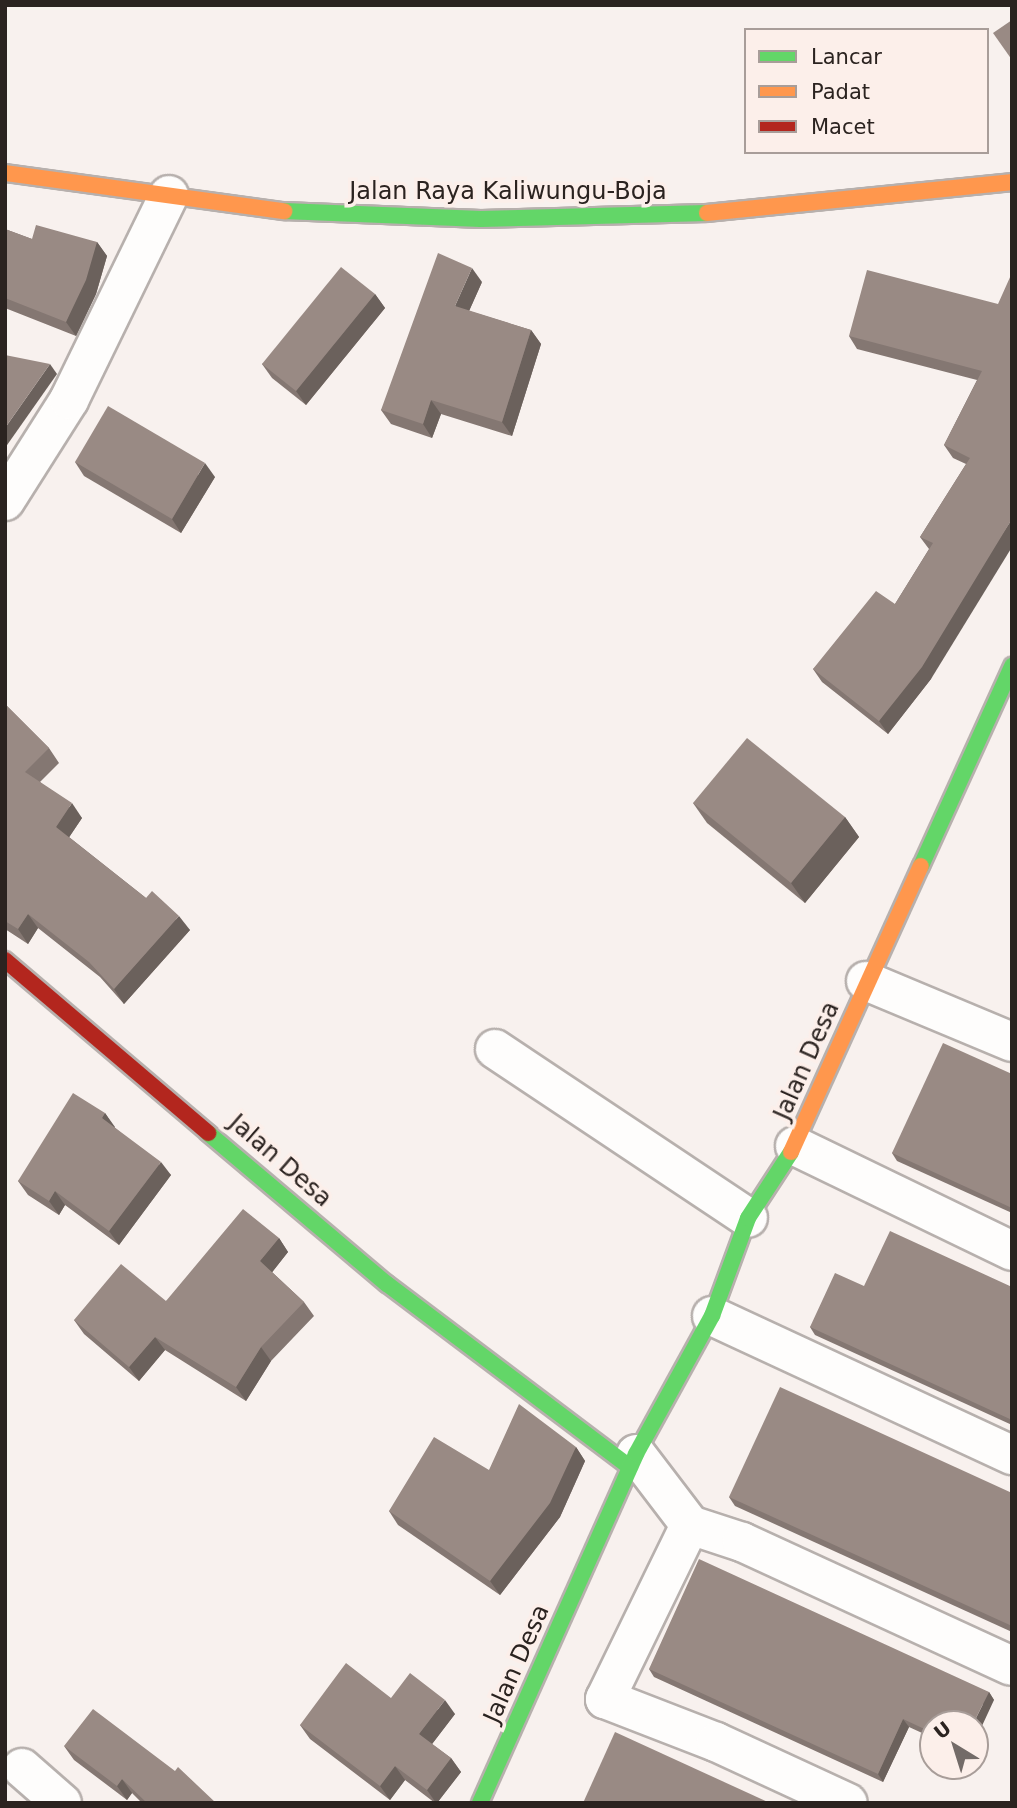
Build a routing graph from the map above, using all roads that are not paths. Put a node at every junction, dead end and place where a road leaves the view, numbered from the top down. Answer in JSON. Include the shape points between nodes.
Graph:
{"nodes":[{"id":1,"x":5,"y":173,"type":"edge"},
{"id":2,"x":1012,"y":182,"type":"edge"},
{"id":3,"x":169,"y":195,"type":"junction"},
{"id":4,"x":5,"y":501,"type":"edge"},
{"id":5,"x":1012,"y":666,"type":"edge"},
{"id":6,"x":5,"y":960,"type":"edge"},
{"id":7,"x":866,"y":981,"type":"junction"},
{"id":8,"x":1012,"y":1042,"type":"edge"},
{"id":9,"x":495,"y":1049,"type":"dead end"},
{"id":10,"x":795,"y":1146,"type":"junction"},
{"id":11,"x":748,"y":1218,"type":"junction"},
{"id":12,"x":1012,"y":1251,"type":"edge"},
{"id":13,"x":712,"y":1316,"type":"junction"},
{"id":14,"x":1012,"y":1455,"type":"edge"},
{"id":15,"x":633,"y":1461,"type":"junction"},
{"id":16,"x":690,"y":1525,"type":"junction"},
{"id":17,"x":1011,"y":1666,"type":"edge"},
{"id":18,"x":22,"y":1768,"type":"dead end"},
{"id":19,"x":62,"y":1803,"type":"edge"},
{"id":20,"x":480,"y":1803,"type":"edge"},
{"id":21,"x":848,"y":1803,"type":"edge"}],
"edges":[{"from":1,"to":3,"type":"street","name":"Jalan Raya Kaliwungu-Boja"},
{"from":2,"to":3,"type":"street","name":"Jalan Raya Kaliwungu-Boja","via":[[663,217],[481,219],[288,212]]},
{"from":3,"to":4,"type":"street","via":[[69,400]]},
{"from":5,"to":7,"type":"street","name":"Jalan Desa"},
{"from":6,"to":15,"type":"street","name":"Jalan Desa","via":[[387,1284]]},
{"from":7,"to":8,"type":"street"},
{"from":7,"to":10,"type":"street","name":"Jalan Desa"},
{"from":9,"to":11,"type":"street"},
{"from":10,"to":11,"type":"street","name":"Jalan Desa"},
{"from":10,"to":12,"type":"street"},
{"from":11,"to":13,"type":"street","name":"Jalan Desa"},
{"from":13,"to":14,"type":"street"},
{"from":13,"to":15,"type":"street","name":"Jalan Desa"},
{"from":15,"to":16,"type":"street"},
{"from":15,"to":20,"type":"street","name":"Jalan Desa"},
{"from":16,"to":17,"type":"street","via":[[741,1542]]},
{"from":16,"to":21,"type":"street","via":[[605,1699],[716,1742]]},
{"from":18,"to":19,"type":"street"}]}
